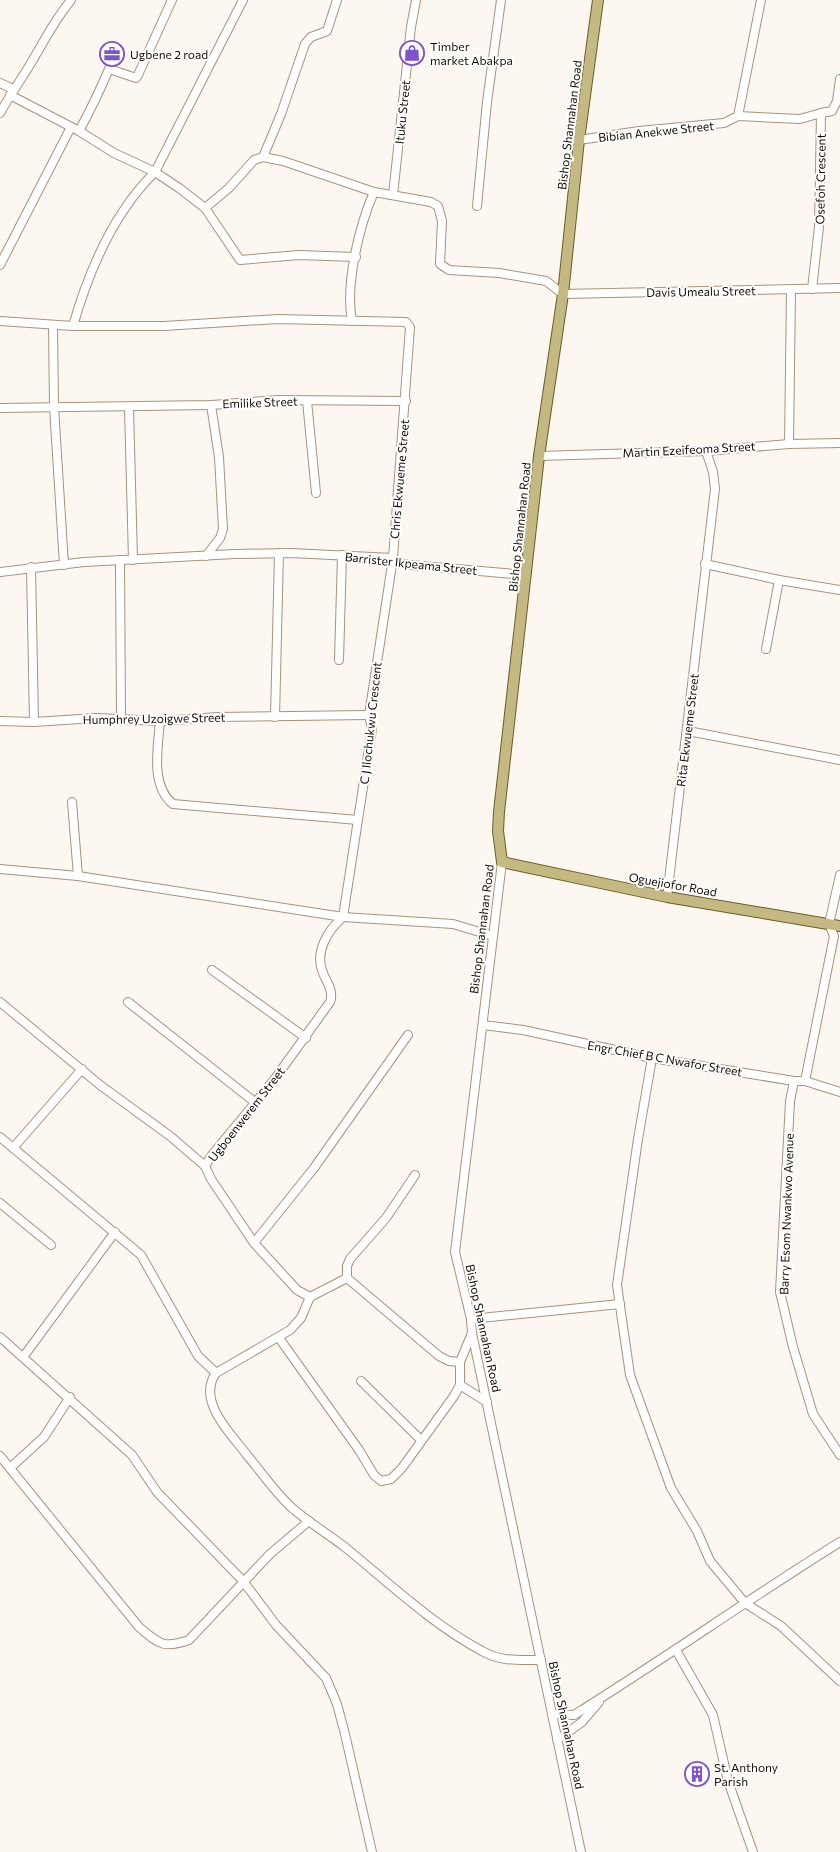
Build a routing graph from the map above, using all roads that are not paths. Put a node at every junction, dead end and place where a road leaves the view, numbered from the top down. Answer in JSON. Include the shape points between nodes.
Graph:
{"nodes":[{"id":1,"x":71,"y":0,"type":"edge"},
{"id":2,"x":172,"y":0,"type":"edge"},
{"id":3,"x":243,"y":0,"type":"edge"},
{"id":4,"x":337,"y":0,"type":"edge"},
{"id":5,"x":416,"y":0,"type":"edge"},
{"id":6,"x":501,"y":0,"type":"edge"},
{"id":7,"x":598,"y":0,"type":"edge"},
{"id":8,"x":761,"y":0,"type":"edge"},
{"id":9,"x":840,"y":79,"type":"edge"},
{"id":10,"x":0,"y":83,"type":"edge"},
{"id":11,"x":11,"y":92,"type":"junction"},
{"id":12,"x":0,"y":113,"type":"edge"},
{"id":13,"x":821,"y":113,"type":"junction"},
{"id":14,"x":738,"y":116,"type":"junction"},
{"id":15,"x":75,"y":129,"type":"junction"},
{"id":16,"x":579,"y":140,"type":"junction"},
{"id":17,"x":263,"y":157,"type":"junction"},
{"id":18,"x":155,"y":172,"type":"junction"},
{"id":19,"x":374,"y":192,"type":"junction"},
{"id":20,"x":393,"y":195,"type":"junction"},
{"id":21,"x":478,"y":206,"type":"dead end"},
{"id":22,"x":205,"y":208,"type":"junction"},
{"id":23,"x":356,"y":257,"type":"junction"},
{"id":24,"x":0,"y":264,"type":"edge"},
{"id":25,"x":840,"y":288,"type":"edge"},
{"id":26,"x":812,"y":289,"type":"junction"},
{"id":27,"x":791,"y":290,"type":"junction"},
{"id":28,"x":563,"y":294,"type":"junction"},
{"id":29,"x":352,"y":321,"type":"junction"},
{"id":30,"x":0,"y":322,"type":"edge"},
{"id":31,"x":53,"y":325,"type":"junction"},
{"id":32,"x":73,"y":326,"type":"junction"},
{"id":33,"x":307,"y":400,"type":"junction"},
{"id":34,"x":406,"y":401,"type":"junction"},
{"id":35,"x":211,"y":405,"type":"junction"},
{"id":36,"x":54,"y":407,"type":"junction"},
{"id":37,"x":129,"y":407,"type":"junction"},
{"id":38,"x":0,"y":408,"type":"edge"},
{"id":39,"x":840,"y":443,"type":"edge"},
{"id":40,"x":789,"y":444,"type":"junction"},
{"id":41,"x":706,"y":450,"type":"junction"},
{"id":42,"x":539,"y":456,"type":"junction"},
{"id":43,"x":316,"y":493,"type":"dead end"},
{"id":44,"x":279,"y":553,"type":"junction"},
{"id":45,"x":342,"y":555,"type":"junction"},
{"id":46,"x":206,"y":556,"type":"junction"},
{"id":47,"x":393,"y":558,"type":"junction"},
{"id":48,"x":120,"y":560,"type":"junction"},
{"id":49,"x":134,"y":560,"type":"junction"},
{"id":50,"x":705,"y":564,"type":"junction"},
{"id":51,"x":64,"y":565,"type":"junction"},
{"id":52,"x":30,"y":567,"type":"junction"},
{"id":53,"x":0,"y":572,"type":"edge"},
{"id":54,"x":526,"y":575,"type":"junction"},
{"id":55,"x":780,"y":580,"type":"junction"},
{"id":56,"x":840,"y":590,"type":"edge"},
{"id":57,"x":766,"y":649,"type":"dead end"},
{"id":58,"x":339,"y":660,"type":"dead end"},
{"id":59,"x":369,"y":715,"type":"junction"},
{"id":60,"x":275,"y":717,"type":"junction"},
{"id":61,"x":121,"y":718,"type":"junction"},
{"id":62,"x":0,"y":721,"type":"edge"},
{"id":63,"x":160,"y":721,"type":"junction"},
{"id":64,"x":34,"y":722,"type":"junction"},
{"id":65,"x":688,"y":732,"type":"junction"},
{"id":66,"x":840,"y":760,"type":"edge"},
{"id":67,"x":72,"y":802,"type":"dead end"},
{"id":68,"x":358,"y":820,"type":"junction"},
{"id":69,"x":502,"y":862,"type":"junction"},
{"id":70,"x":0,"y":869,"type":"edge"},
{"id":71,"x":840,"y":875,"type":"edge"},
{"id":72,"x":78,"y":876,"type":"junction"},
{"id":73,"x":667,"y":897,"type":"junction"},
{"id":74,"x":343,"y":917,"type":"junction"},
{"id":75,"x":829,"y":924,"type":"junction"},
{"id":76,"x":840,"y":926,"type":"edge"},
{"id":77,"x":493,"y":936,"type":"junction"},
{"id":78,"x":212,"y":970,"type":"dead end"},
{"id":79,"x":0,"y":1002,"type":"edge"},
{"id":80,"x":128,"y":1002,"type":"dead end"},
{"id":81,"x":486,"y":1024,"type":"junction"},
{"id":82,"x":408,"y":1035,"type":"dead end"},
{"id":83,"x":306,"y":1038,"type":"junction"},
{"id":84,"x":652,"y":1058,"type":"junction"},
{"id":85,"x":82,"y":1069,"type":"junction"},
{"id":86,"x":794,"y":1081,"type":"junction"},
{"id":87,"x":805,"y":1081,"type":"junction"},
{"id":88,"x":840,"y":1092,"type":"edge"},
{"id":89,"x":256,"y":1103,"type":"junction"},
{"id":90,"x":0,"y":1137,"type":"edge"},
{"id":91,"x":13,"y":1148,"type":"junction"},
{"id":92,"x":206,"y":1166,"type":"junction"},
{"id":93,"x":416,"y":1175,"type":"dead end"},
{"id":94,"x":0,"y":1204,"type":"edge"},
{"id":95,"x":115,"y":1232,"type":"junction"},
{"id":96,"x":254,"y":1243,"type":"junction"},
{"id":97,"x":50,"y":1245,"type":"dead end"},
{"id":98,"x":347,"y":1278,"type":"junction"},
{"id":99,"x":310,"y":1297,"type":"junction"},
{"id":100,"x":620,"y":1304,"type":"junction"},
{"id":101,"x":471,"y":1319,"type":"junction"},
{"id":102,"x":472,"y":1333,"type":"junction"},
{"id":103,"x":0,"y":1337,"type":"edge"},
{"id":104,"x":279,"y":1338,"type":"junction"},
{"id":105,"x":24,"y":1356,"type":"junction"},
{"id":106,"x":460,"y":1362,"type":"junction"},
{"id":107,"x":216,"y":1373,"type":"junction"},
{"id":108,"x":361,"y":1381,"type":"dead end"},
{"id":109,"x":460,"y":1385,"type":"junction"},
{"id":110,"x":70,"y":1398,"type":"junction"},
{"id":111,"x":487,"y":1402,"type":"junction"},
{"id":112,"x":421,"y":1440,"type":"junction"},
{"id":113,"x":840,"y":1455,"type":"edge"},
{"id":114,"x":0,"y":1456,"type":"edge"},
{"id":115,"x":10,"y":1468,"type":"junction"},
{"id":116,"x":310,"y":1521,"type":"junction"},
{"id":117,"x":840,"y":1542,"type":"edge"},
{"id":118,"x":243,"y":1581,"type":"junction"},
{"id":119,"x":745,"y":1603,"type":"junction"},
{"id":120,"x":676,"y":1650,"type":"junction"},
{"id":121,"x":541,"y":1660,"type":"junction"},
{"id":122,"x":840,"y":1681,"type":"edge"},
{"id":123,"x":603,"y":1697,"type":"junction"},
{"id":124,"x":552,"y":1714,"type":"junction"},
{"id":125,"x":557,"y":1740,"type":"junction"},
{"id":126,"x":372,"y":1852,"type":"edge"},
{"id":127,"x":581,"y":1852,"type":"edge"},
{"id":128,"x":753,"y":1852,"type":"edge"}],
"edges":[{"from":1,"to":11,"type":"street"},
{"from":2,"to":15,"type":"street","via":[[136,78],[109,69],[93,100],[92,111]]},
{"from":3,"to":18,"type":"street"},
{"from":4,"to":17,"type":"street","via":[[327,31],[311,37],[305,44]]},
{"from":5,"to":20,"type":"street","name":"Ituku Street"},
{"from":6,"to":21,"type":"street","via":[[487,102]]},
{"from":7,"to":16,"type":"main road","name":"Bishop Shannahan Road"},
{"from":8,"to":14,"type":"street"},
{"from":9,"to":13,"type":"street","via":[[832,111]]},
{"from":10,"to":11,"type":"street"},
{"from":11,"to":12,"type":"street"},
{"from":11,"to":15,"type":"street"},
{"from":13,"to":14,"type":"street","name":"Bibian Anekwe Street","via":[[800,119]]},
{"from":13,"to":26,"type":"street","name":"Osefoh Crescent","via":[[819,227]]},
{"from":14,"to":16,"type":"street","name":"Bibian Anekwe Street","via":[[724,123]]},
{"from":15,"to":18,"type":"street","via":[[114,153]]},
{"from":15,"to":24,"type":"street"},
{"from":16,"to":28,"type":"main road","name":"Bishop Shannahan Road"},
{"from":17,"to":19,"type":"street"},
{"from":17,"to":22,"type":"street","via":[[254,160],[229,188]]},
{"from":18,"to":22,"type":"street"},
{"from":18,"to":32,"type":"street","via":[[135,191],[118,216],[81,298]]},
{"from":19,"to":20,"type":"street"},
{"from":19,"to":23,"type":"street"},
{"from":20,"to":28,"type":"street","via":[[438,206],[442,221],[439,259],[444,268],[499,273],[546,282]]},
{"from":22,"to":23,"type":"street","via":[[240,260],[299,255]]},
{"from":23,"to":29,"type":"street","via":[[349,306]]},
{"from":25,"to":26,"type":"street","name":"Davis Umealu Street"},
{"from":26,"to":27,"type":"street","name":"Davis Umealu Street"},
{"from":27,"to":28,"type":"street","name":"Davis Umealu Street"},
{"from":27,"to":40,"type":"street"},
{"from":28,"to":42,"type":"main road","name":"Bishop Shannahan Road"},
{"from":29,"to":32,"type":"street"},
{"from":29,"to":34,"type":"street","name":"Chris Ekwueme Street","via":[[406,322],[410,327]]},
{"from":30,"to":31,"type":"street"},
{"from":31,"to":32,"type":"street"},
{"from":31,"to":36,"type":"street"},
{"from":33,"to":34,"type":"street","name":"Emilike Street"},
{"from":33,"to":35,"type":"street","name":"Emilike Street"},
{"from":33,"to":43,"type":"street"},
{"from":34,"to":47,"type":"street","name":"Chris Ekwueme Street"},
{"from":35,"to":37,"type":"street"},
{"from":35,"to":46,"type":"street","name":"Emilike Street","via":[[219,457],[223,528],[220,538]]},
{"from":36,"to":37,"type":"street"},
{"from":36,"to":38,"type":"street"},
{"from":36,"to":51,"type":"street"},
{"from":37,"to":49,"type":"street"},
{"from":39,"to":40,"type":"street","name":"Martin Ezeifeoma Street"},
{"from":40,"to":41,"type":"street","name":"Martin Ezeifeoma Street"},
{"from":41,"to":42,"type":"street","name":"Martin Ezeifeoma Street"},
{"from":41,"to":50,"type":"street","name":"Rita Ekwueme Street","via":[[714,472],[715,489]]},
{"from":42,"to":54,"type":"main road","name":"Bishop Shannahan Road"},
{"from":44,"to":45,"type":"street","name":"Barrister Ikpeama Street"},
{"from":44,"to":46,"type":"street","name":"Barrister Ikpeama Street"},
{"from":44,"to":60,"type":"street"},
{"from":45,"to":47,"type":"street","name":"Barrister Ikpeama Street"},
{"from":45,"to":58,"type":"street"},
{"from":46,"to":49,"type":"street"},
{"from":47,"to":54,"type":"street","name":"Barrister Ikpeama Street","via":[[398,563],[410,565]]},
{"from":47,"to":59,"type":"street","name":"C J Ilochukwu Crescent"},
{"from":48,"to":49,"type":"street"},
{"from":48,"to":51,"type":"street"},
{"from":48,"to":61,"type":"street"},
{"from":50,"to":55,"type":"street"},
{"from":50,"to":65,"type":"street","name":"Rita Ekwueme Street"},
{"from":51,"to":52,"type":"street"},
{"from":52,"to":53,"type":"street"},
{"from":52,"to":64,"type":"street"},
{"from":54,"to":69,"type":"main road","name":"Bishop Shannahan Road","via":[[499,812]]},
{"from":55,"to":56,"type":"street"},
{"from":55,"to":57,"type":"street"},
{"from":59,"to":60,"type":"street","name":"Humphrey Uzoigwe Street"},
{"from":59,"to":68,"type":"street","name":"C J Ilochukwu Crescent","via":[[372,729]]},
{"from":60,"to":63,"type":"street","name":"Humphrey Uzoigwe Street"},
{"from":61,"to":63,"type":"street","name":"Humphrey Uzoigwe Street"},
{"from":61,"to":64,"type":"street","name":"Humphrey Uzoigwe Street"},
{"from":62,"to":64,"type":"street","name":"Humphrey Uzoigwe Street"},
{"from":63,"to":68,"type":"street","via":[[160,789],[173,804]]},
{"from":65,"to":66,"type":"street"},
{"from":65,"to":73,"type":"street","name":"Rita Ekwueme Street"},
{"from":67,"to":72,"type":"street"},
{"from":68,"to":74,"type":"street","name":"C J Ilochukwu Crescent"},
{"from":69,"to":73,"type":"main road","name":"Oguejiofor Road"},
{"from":69,"to":77,"type":"street","name":"Bishop Shannahan Road"},
{"from":70,"to":72,"type":"street"},
{"from":71,"to":75,"type":"street"},
{"from":72,"to":74,"type":"street"},
{"from":73,"to":75,"type":"main road","name":"Oguejiofor Road"},
{"from":74,"to":77,"type":"street","via":[[453,924]]},
{"from":74,"to":83,"type":"street","name":"Ugboenwerem Street","via":[[332,926],[322,950],[322,971],[332,996]]},
{"from":75,"to":76,"type":"main road","name":"Oguejiofor Road"},
{"from":75,"to":87,"type":"street","via":[[834,936]]},
{"from":77,"to":81,"type":"street","name":"Bishop Shannahan Road"},
{"from":78,"to":83,"type":"street"},
{"from":79,"to":85,"type":"street"},
{"from":80,"to":89,"type":"street"},
{"from":81,"to":84,"type":"street","name":"Engr Chief B C Nwafor Street"},
{"from":81,"to":101,"type":"street","name":"Bishop Shannahan Road","via":[[455,1252]]},
{"from":82,"to":96,"type":"street","via":[[314,1168]]},
{"from":83,"to":89,"type":"street","name":"Ugboenwerem Street"},
{"from":84,"to":86,"type":"street","name":"Engr Chief B C Nwafor Street"},
{"from":84,"to":100,"type":"street","via":[[620,1252],[617,1285]]},
{"from":85,"to":91,"type":"street"},
{"from":85,"to":92,"type":"street"},
{"from":86,"to":87,"type":"street","name":"Engr Chief B C Nwafor Street"},
{"from":86,"to":113,"type":"street","name":"Barry Esom Nwankwo Avenue","via":[[790,1101],[780,1292],[813,1414]]},
{"from":87,"to":88,"type":"street","name":"Engr Chief B C Nwafor Street"},
{"from":89,"to":92,"type":"street","name":"Ugboenwerem Street"},
{"from":90,"to":91,"type":"street"},
{"from":91,"to":95,"type":"street"},
{"from":92,"to":96,"type":"street","name":"Ugboenwerem Street","via":[[211,1179]]},
{"from":93,"to":98,"type":"street","via":[[386,1218],[350,1259]]},
{"from":94,"to":97,"type":"street"},
{"from":95,"to":105,"type":"street"},
{"from":95,"to":107,"type":"street","via":[[141,1255],[198,1356]]},
{"from":96,"to":99,"type":"street","name":"Ugboenwerem Street","via":[[297,1290]]},
{"from":98,"to":99,"type":"street"},
{"from":98,"to":106,"type":"street","via":[[439,1356]]},
{"from":99,"to":104,"type":"street","via":[[301,1318]]},
{"from":100,"to":101,"type":"street"},
{"from":100,"to":119,"type":"street","via":[[630,1375],[671,1488],[697,1531],[710,1561]]},
{"from":101,"to":102,"type":"street","name":"Bishop Shannahan Road"},
{"from":102,"to":106,"type":"street"},
{"from":102,"to":111,"type":"street","name":"Bishop Shannahan Road"},
{"from":103,"to":105,"type":"street"},
{"from":104,"to":107,"type":"street"},
{"from":104,"to":112,"type":"street","via":[[381,1481],[396,1473]]},
{"from":105,"to":110,"type":"street"},
{"from":106,"to":109,"type":"street"},
{"from":107,"to":116,"type":"street","via":[[210,1390],[214,1407],[228,1434],[247,1454],[261,1476],[292,1508]]},
{"from":108,"to":112,"type":"street"},
{"from":109,"to":111,"type":"street"},
{"from":109,"to":112,"type":"street","via":[[439,1419]]},
{"from":110,"to":115,"type":"street","via":[[44,1437]]},
{"from":110,"to":118,"type":"street","via":[[132,1455],[157,1492]]},
{"from":111,"to":121,"type":"street","name":"Bishop Shannahan Road"},
{"from":114,"to":115,"type":"street"},
{"from":115,"to":118,"type":"street","via":[[139,1627],[159,1644],[173,1646],[189,1640]]},
{"from":116,"to":118,"type":"street"},
{"from":116,"to":121,"type":"street","via":[[433,1619],[483,1652],[506,1660]]},
{"from":117,"to":119,"type":"street"},
{"from":118,"to":126,"type":"street","via":[[331,1688]]},
{"from":119,"to":120,"type":"street"},
{"from":119,"to":122,"type":"street","via":[[781,1626]]},
{"from":120,"to":123,"type":"street"},
{"from":120,"to":128,"type":"street","via":[[713,1715],[728,1781]]},
{"from":121,"to":124,"type":"street","name":"Bishop Shannahan Road"},
{"from":123,"to":124,"type":"street","via":[[574,1715]]},
{"from":123,"to":125,"type":"street","via":[[582,1722]]},
{"from":124,"to":125,"type":"street","name":"Bishop Shannahan Road"},
{"from":125,"to":127,"type":"street","name":"Bishop Shannahan Road"}]}
